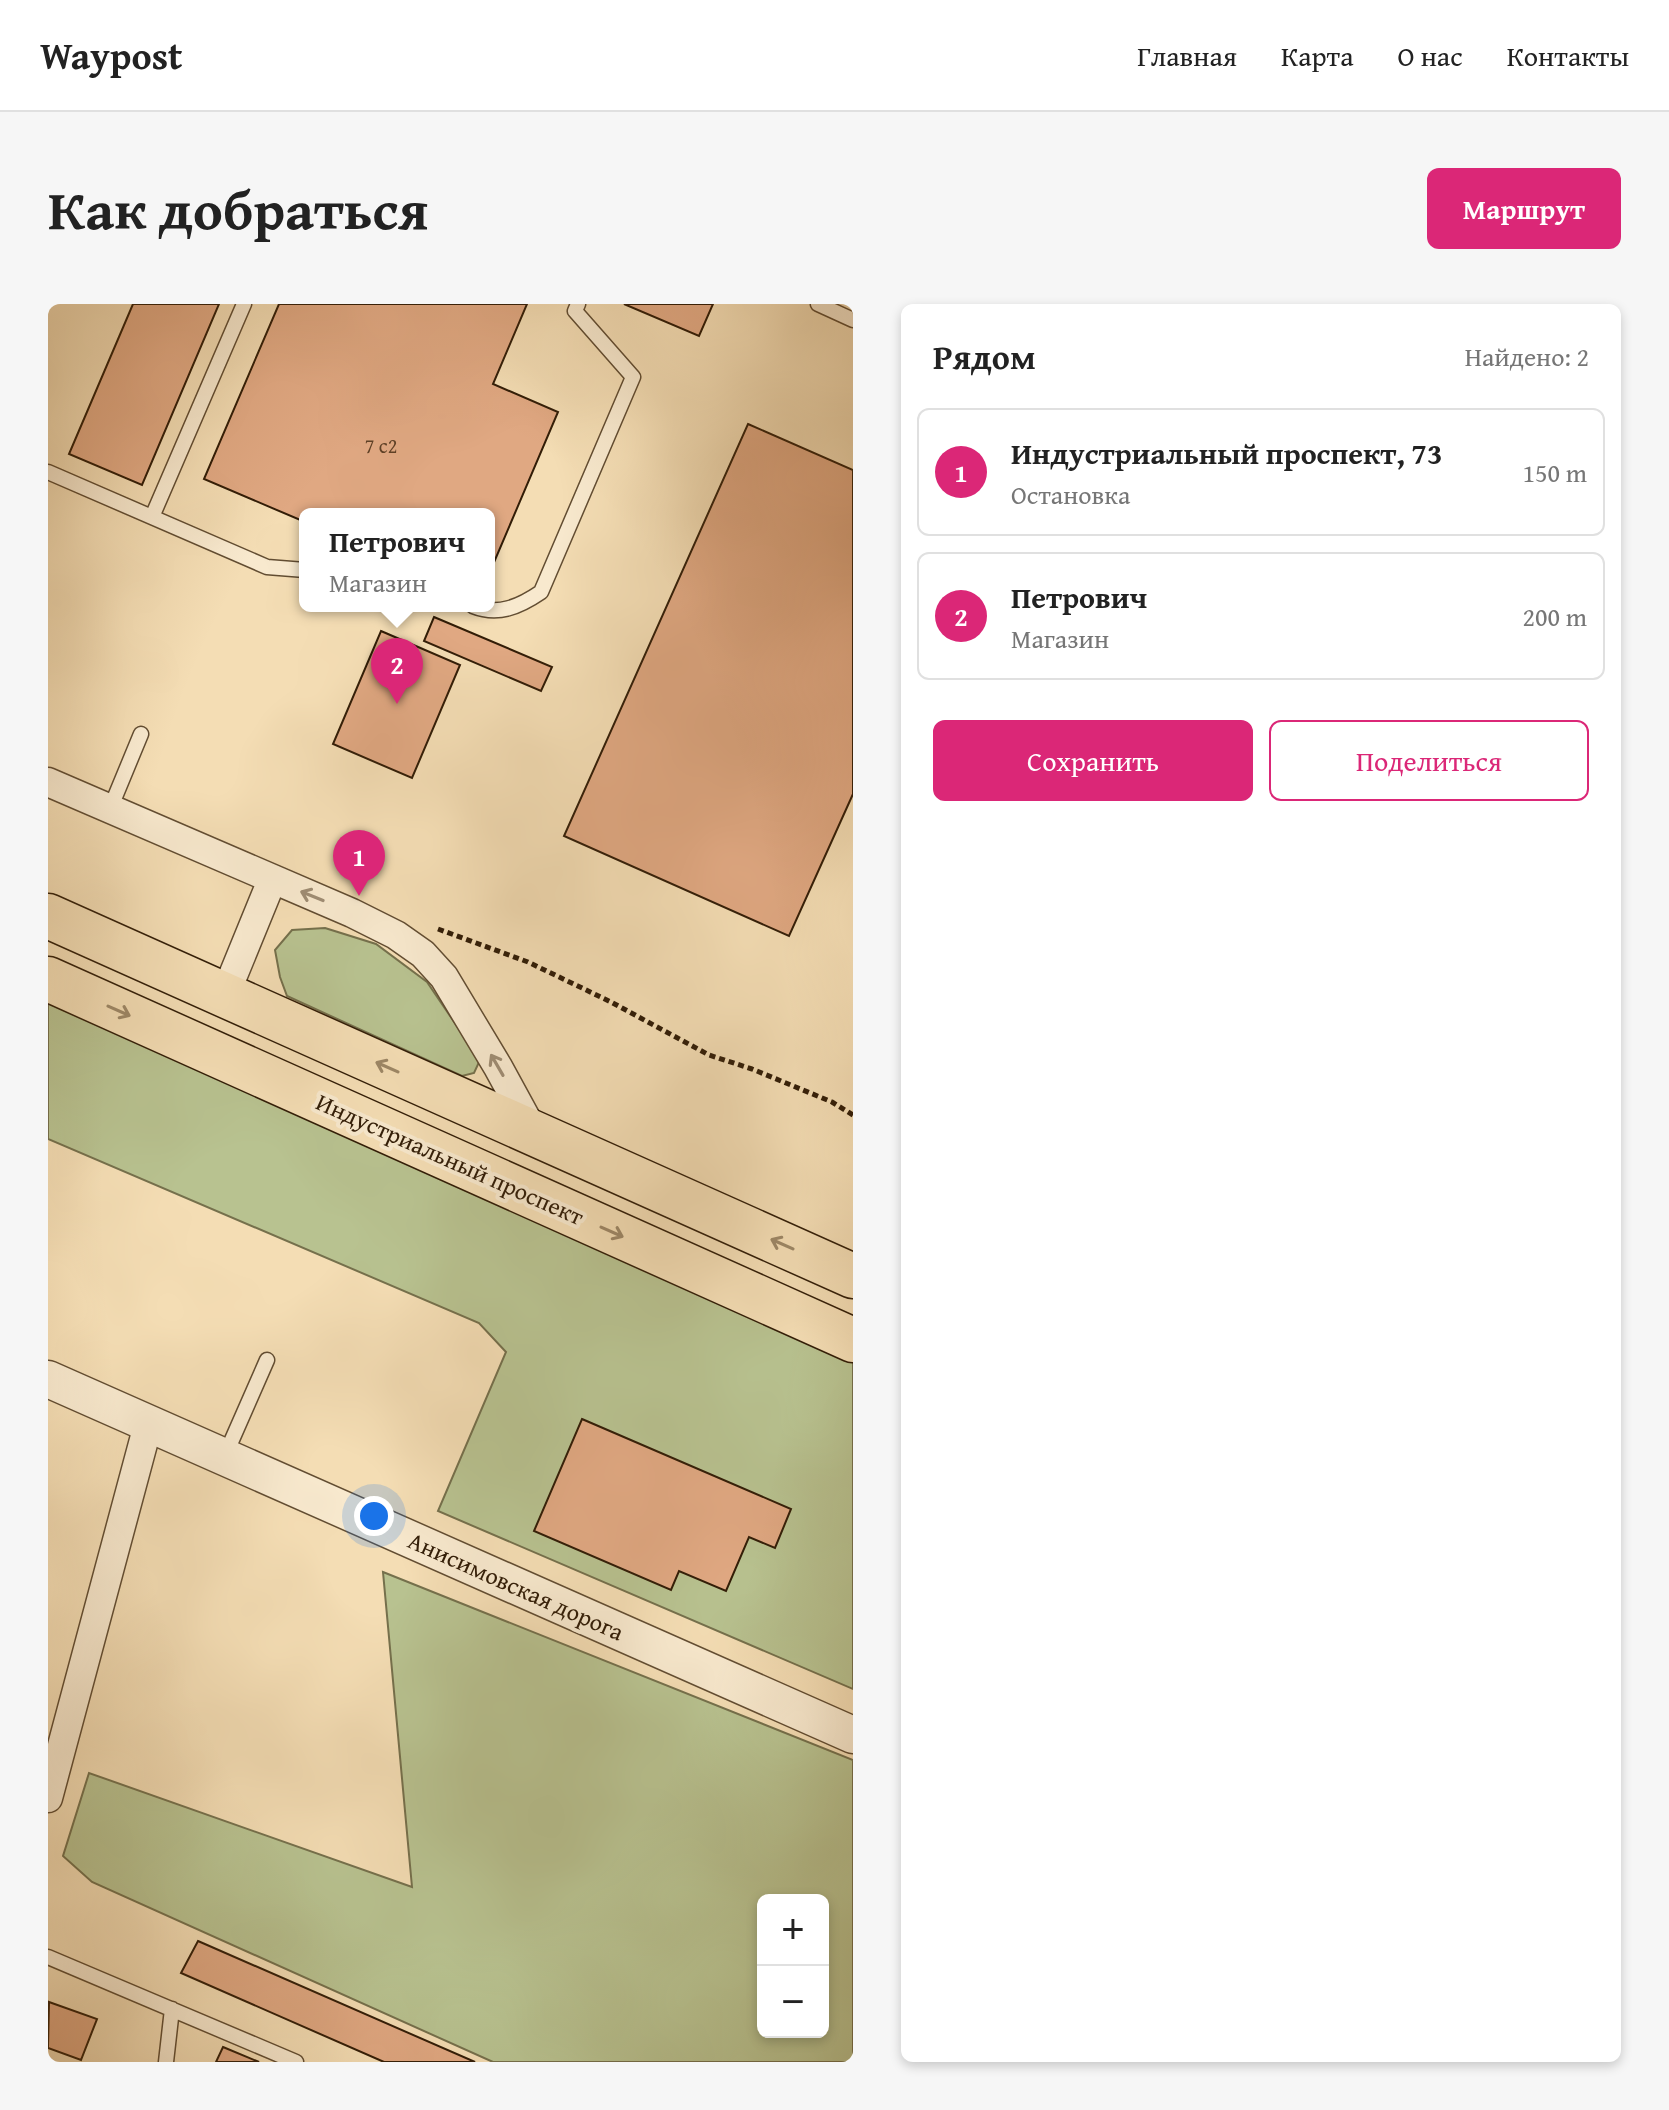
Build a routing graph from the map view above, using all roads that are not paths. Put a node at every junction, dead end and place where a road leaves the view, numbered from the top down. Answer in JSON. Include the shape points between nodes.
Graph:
{"nodes":[{"id":1,"x":244,"y":304,"type":"edge"},
{"id":2,"x":578,"y":304,"type":"edge"},
{"id":3,"x":818,"y":304,"type":"edge"},
{"id":4,"x":853,"y":320,"type":"edge"},
{"id":5,"x":48,"y":472,"type":"edge"},
{"id":6,"x":152,"y":517,"type":"junction"},
{"id":7,"x":299,"y":570,"type":"edge"},
{"id":8,"x":495,"y":611,"type":"edge"},
{"id":9,"x":141,"y":734,"type":"dead end"},
{"id":10,"x":48,"y":782,"type":"edge"},
{"id":11,"x":110,"y":809,"type":"junction"},
{"id":12,"x":272,"y":880,"type":"junction"},
{"id":13,"x":48,"y":916,"type":"edge"},
{"id":14,"x":48,"y":979,"type":"edge"},
{"id":15,"x":225,"y":995,"type":"junction"},
{"id":16,"x":535,"y":1134,"type":"junction"},
{"id":17,"x":853,"y":1276,"type":"edge"},
{"id":18,"x":853,"y":1340,"type":"edge"},
{"id":19,"x":267,"y":1360,"type":"dead end"},
{"id":20,"x":48,"y":1379,"type":"edge"},
{"id":21,"x":148,"y":1425,"type":"junction"},
{"id":22,"x":224,"y":1458,"type":"junction"},
{"id":23,"x":853,"y":1735,"type":"edge"},
{"id":24,"x":48,"y":1798,"type":"edge"},
{"id":25,"x":48,"y":1957,"type":"edge"},
{"id":26,"x":172,"y":2009,"type":"junction"},
{"id":27,"x":166,"y":2062,"type":"edge"},
{"id":28,"x":296,"y":2062,"type":"edge"}],
"edges":[{"from":1,"to":6,"type":"lane"},
{"from":2,"to":8,"type":"lane","via":[[575,311],[633,377],[541,592],[521,606]]},
{"from":3,"to":4,"type":"lane"},
{"from":5,"to":6,"type":"lane"},
{"from":6,"to":7,"type":"lane","via":[[267,567]]},
{"from":9,"to":11,"type":"lane"},
{"from":10,"to":11,"type":"street"},
{"from":11,"to":12,"type":"street"},
{"from":12,"to":15,"type":"street"},
{"from":16,"to":12,"type":"street","one_way":true,"via":[[444,977],[423,954],[352,913]]},
{"from":13,"to":15,"type":"main road"},
{"from":14,"to":18,"type":"main road","name":"Индустриальный проспект","one_way":true},
{"from":16,"to":15,"type":"main road","one_way":true},
{"from":17,"to":16,"type":"main road","one_way":true},
{"from":19,"to":22,"type":"lane"},
{"from":20,"to":21,"type":"street","name":"Анисимовская дорога"},
{"from":21,"to":22,"type":"street","name":"Анисимовская дорога"},
{"from":21,"to":24,"type":"street"},
{"from":22,"to":23,"type":"street","name":"Анисимовская дорога"},
{"from":25,"to":26,"type":"lane"},
{"from":26,"to":27,"type":"lane"},
{"from":26,"to":28,"type":"lane"}]}
